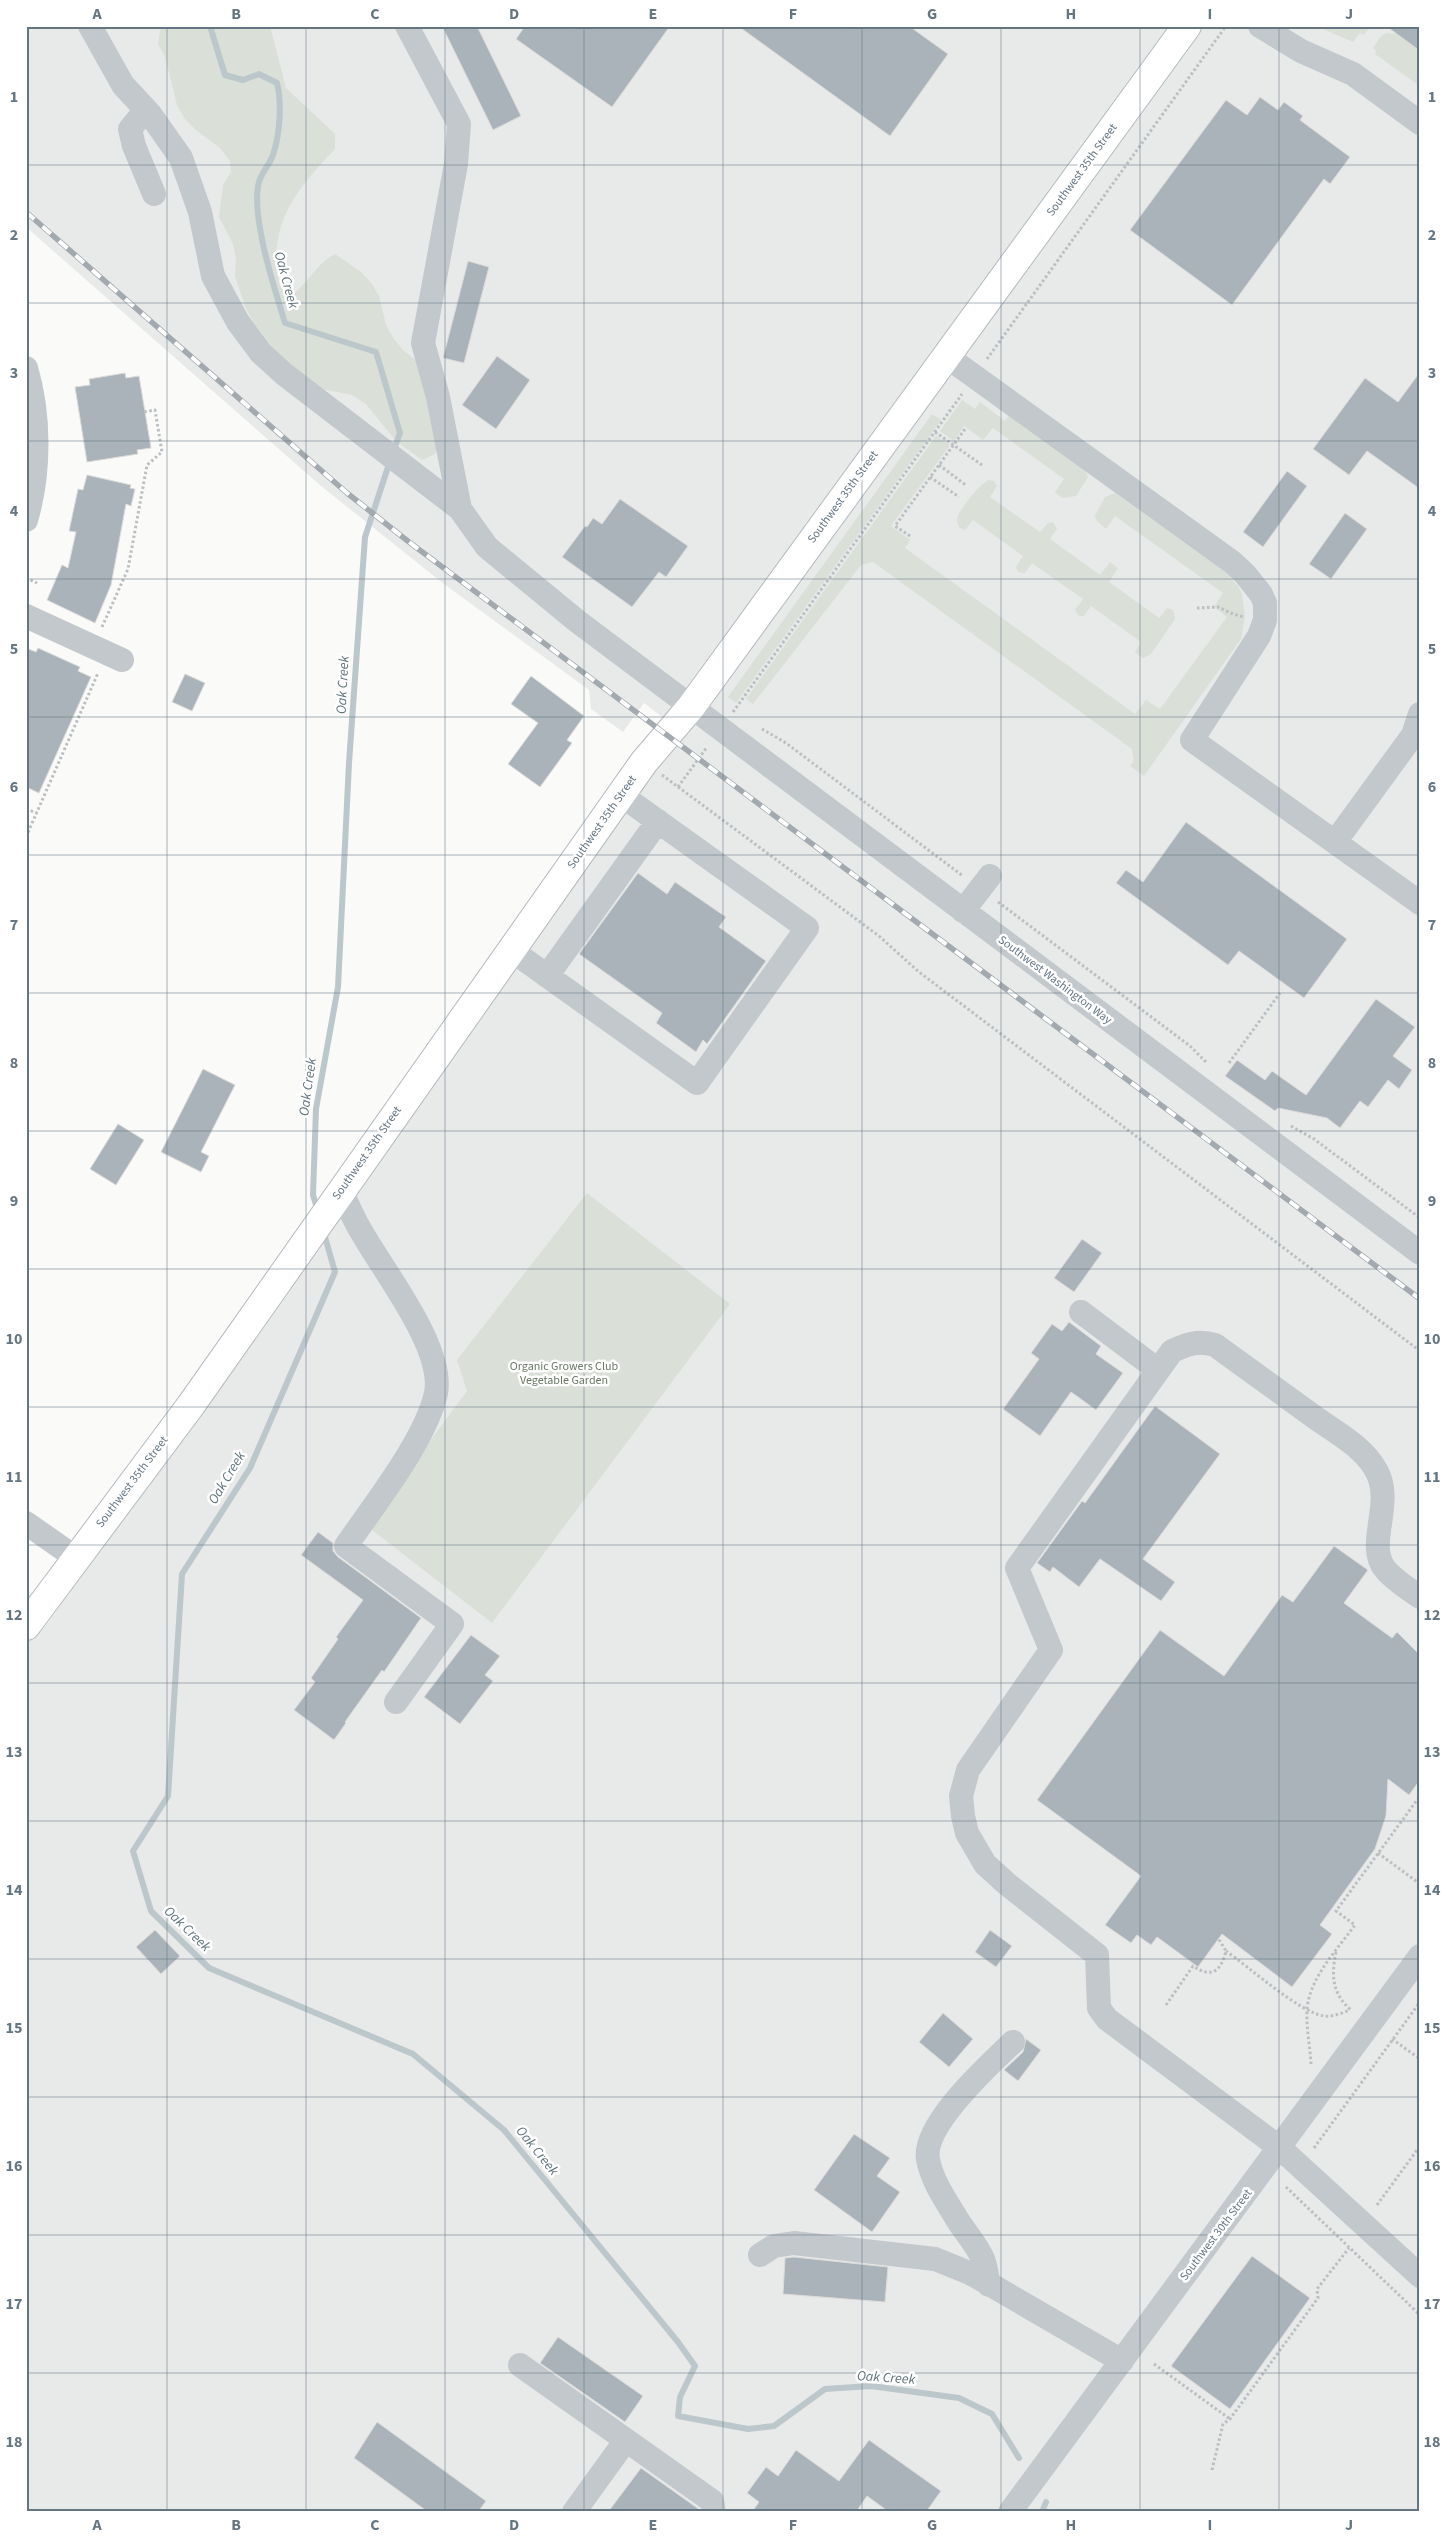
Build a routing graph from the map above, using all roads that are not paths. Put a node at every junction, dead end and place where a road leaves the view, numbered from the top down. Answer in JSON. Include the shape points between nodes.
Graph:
{"nodes":[{"id":1,"x":90,"y":26,"type":"edge"},
{"id":2,"x":407,"y":26,"type":"edge"},
{"id":3,"x":1187,"y":26,"type":"edge"},
{"id":4,"x":1260,"y":26,"type":"edge"},
{"id":5,"x":150,"y":114,"type":"junction"},
{"id":6,"x":1420,"y":123,"type":"edge"},
{"id":7,"x":154,"y":194,"type":"dead end"},
{"id":8,"x":946,"y":356,"type":"junction"},
{"id":9,"x":26,"y":368,"type":"edge"},
{"id":10,"x":460,"y":509,"type":"junction"},
{"id":11,"x":26,"y":520,"type":"edge"},
{"id":12,"x":26,"y":616,"type":"edge"},
{"id":13,"x":122,"y":660,"type":"dead end"},
{"id":14,"x":697,"y":698,"type":"junction"},
{"id":15,"x":1420,"y":714,"type":"edge"},
{"id":16,"x":621,"y":795,"type":"junction"},
{"id":17,"x":658,"y":821,"type":"junction"},
{"id":18,"x":1335,"y":842,"type":"junction"},
{"id":19,"x":985,"y":882,"type":"road end"},
{"id":20,"x":1420,"y":903,"type":"edge"},
{"id":21,"x":963,"y":911,"type":"junction"},
{"id":22,"x":511,"y":950,"type":"junction"},
{"id":23,"x":548,"y":976,"type":"junction"},
{"id":24,"x":335,"y":1198,"type":"junction"},
{"id":25,"x":1420,"y":1254,"type":"edge"},
{"id":26,"x":1081,"y":1312,"type":"dead end"},
{"id":27,"x":1158,"y":1370,"type":"junction"},
{"id":28,"x":26,"y":1523,"type":"edge"},
{"id":29,"x":76,"y":1558,"type":"junction"},
{"id":30,"x":1420,"y":1598,"type":"edge"},
{"id":31,"x":26,"y":1626,"type":"edge"},
{"id":32,"x":396,"y":1702,"type":"dead end"},
{"id":33,"x":1420,"y":1956,"type":"edge"},
{"id":34,"x":1013,"y":2042,"type":"dead end"},
{"id":35,"x":1280,"y":2148,"type":"junction"},
{"id":36,"x":760,"y":2255,"type":"dead end"},
{"id":37,"x":1420,"y":2276,"type":"edge"},
{"id":38,"x":989,"y":2285,"type":"junction"},
{"id":39,"x":1122,"y":2361,"type":"junction"},
{"id":40,"x":520,"y":2365,"type":"dead end"},
{"id":41,"x":626,"y":2440,"type":"junction"},
{"id":42,"x":574,"y":2512,"type":"edge"},
{"id":43,"x":714,"y":2512,"type":"edge"},
{"id":44,"x":1010,"y":2512,"type":"edge"}],
"edges":[{"from":1,"to":5,"type":"street","via":[[123,85]]},
{"from":2,"to":10,"type":"street","via":[[459,124],[456,164],[423,343],[438,397]]},
{"from":3,"to":8,"type":"main road","name":"Southwest 35th Street"},
{"from":4,"to":6,"type":"street","via":[[1301,51],[1354,74]]},
{"from":5,"to":7,"type":"street","via":[[139,118],[130,129]]},
{"from":5,"to":10,"type":"street","via":[[181,158],[200,212],[214,276],[238,322],[261,353]]},
{"from":8,"to":14,"type":"main road","name":"Southwest 35th Street"},
{"from":8,"to":18,"type":"street","via":[[1245,574],[1265,603],[1265,620],[1192,740]]},
{"from":9,"to":11,"type":"street","via":[[36,435]]},
{"from":10,"to":14,"type":"street","name":"Southwest Washington Way","via":[[487,546],[577,621],[642,668]]},
{"from":12,"to":13,"type":"street"},
{"from":14,"to":16,"type":"main road","name":"Southwest 35th Street"},
{"from":14,"to":21,"type":"street","name":"Southwest Washington Way","via":[[720,729]]},
{"from":15,"to":18,"type":"street","via":[[1413,734]]},
{"from":16,"to":17,"type":"street"},
{"from":16,"to":22,"type":"main road","name":"Southwest 35th Street"},
{"from":17,"to":23,"type":"street"},
{"from":17,"to":23,"type":"street","via":[[807,928],[697,1083]]},
{"from":18,"to":20,"type":"street"},
{"from":19,"to":21,"type":"street"},
{"from":21,"to":25,"type":"street","name":"Southwest Washington Way"},
{"from":22,"to":23,"type":"street"},
{"from":22,"to":24,"type":"main road","name":"Southwest 35th Street"},
{"from":24,"to":29,"type":"main road","name":"Southwest 35th Street","via":[[191,1406]]},
{"from":24,"to":32,"type":"street","via":[[357,1224],[414,1318],[428,1346],[437,1379],[424,1425],[388,1486],[346,1546],[452,1624]]},
{"from":26,"to":27,"type":"street"},
{"from":27,"to":30,"type":"street","via":[[1172,1351],[1193,1342],[1215,1345],[1357,1448],[1376,1469],[1383,1485],[1378,1543],[1383,1568]]},
{"from":27,"to":35,"type":"street","via":[[1017,1568],[1051,1650],[968,1770],[961,1796],[964,1816],[967,1833],[985,1864],[1098,1954],[1099,2008],[1107,2019]]},
{"from":28,"to":29,"type":"street"},
{"from":29,"to":31,"type":"main road","name":"Southwest 35th Street"},
{"from":33,"to":35,"type":"street","name":"Southwest 30th Street"},
{"from":34,"to":38,"type":"street","via":[[967,2087],[936,2128],[928,2148],[935,2179],[982,2259]]},
{"from":35,"to":37,"type":"street"},
{"from":35,"to":39,"type":"street","name":"Southwest 30th Street"},
{"from":36,"to":38,"type":"street","via":[[774,2246],[794,2243],[910,2255],[935,2260],[972,2274]]},
{"from":38,"to":39,"type":"street"},
{"from":39,"to":44,"type":"street","name":"Southwest 30th Street"},
{"from":40,"to":41,"type":"street"},
{"from":41,"to":42,"type":"street"},
{"from":41,"to":43,"type":"street","via":[[712,2501]]}]}
